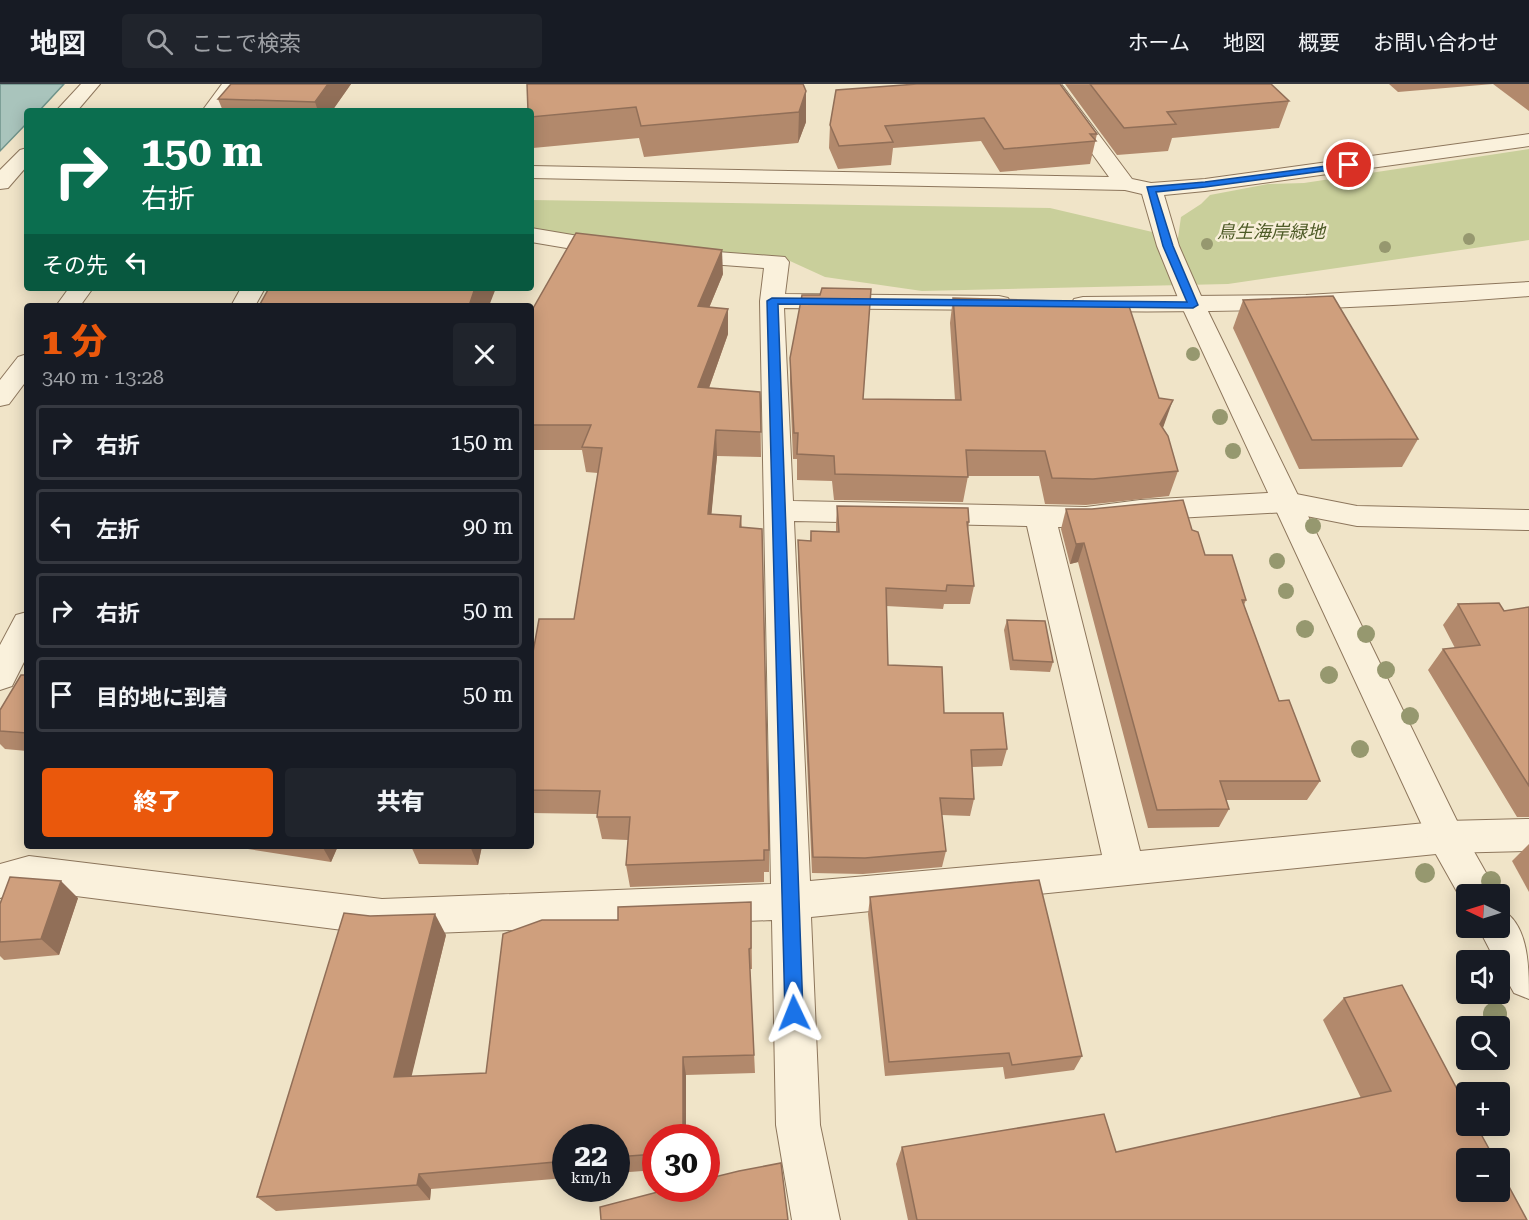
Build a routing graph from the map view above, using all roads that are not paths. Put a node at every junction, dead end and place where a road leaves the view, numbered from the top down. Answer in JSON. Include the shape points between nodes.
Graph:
{"nodes":[{"id":1,"x":91,"y":84,"type":"edge"},
{"id":2,"x":232,"y":84,"type":"edge"},
{"id":3,"x":1051,"y":84,"type":"edge"},
{"id":4,"x":69,"y":108,"type":"edge"},
{"id":5,"x":214,"y":108,"type":"edge"},
{"id":6,"x":1529,"y":140,"type":"edge"},
{"id":7,"x":24,"y":157,"type":"edge"},
{"id":8,"x":534,"y":172,"type":"edge"},
{"id":9,"x":0,"y":183,"type":"edge"},
{"id":10,"x":1125,"y":184,"type":"junction"},
{"id":11,"x":1151,"y":189,"type":"junction"},
{"id":12,"x":534,"y":236,"type":"edge"},
{"id":13,"x":1529,"y":289,"type":"edge"},
{"id":14,"x":772,"y":301,"type":"junction"},
{"id":15,"x":1023,"y":304,"type":"edge"},
{"id":16,"x":1059,"y":304,"type":"edge"},
{"id":17,"x":1193,"y":305,"type":"junction"},
{"id":18,"x":24,"y":366,"type":"edge"},
{"id":19,"x":0,"y":398,"type":"edge"},
{"id":20,"x":1286,"y":502,"type":"junction"},
{"id":21,"x":778,"y":511,"type":"junction"},
{"id":22,"x":1040,"y":516,"type":"junction"},
{"id":23,"x":1529,"y":520,"type":"edge"},
{"id":24,"x":24,"y":630,"type":"edge"},
{"id":25,"x":0,"y":677,"type":"edge"},
{"id":26,"x":1529,"y":835,"type":"edge"},
{"id":27,"x":1446,"y":837,"type":"junction"},
{"id":28,"x":1125,"y":870,"type":"junction"},
{"id":29,"x":0,"y":881,"type":"edge"},
{"id":30,"x":1473,"y":884,"type":"edge"},
{"id":31,"x":790,"y":901,"type":"junction"},
{"id":32,"x":1505,"y":938,"type":"edge"},
{"id":33,"x":1529,"y":979,"type":"edge"},
{"id":34,"x":816,"y":1220,"type":"edge"}],
"edges":[{"from":1,"to":4,"type":"street"},
{"from":2,"to":5,"type":"street"},
{"from":3,"to":10,"type":"street"},
{"from":6,"to":11,"type":"street"},
{"from":7,"to":9,"type":"street"},
{"from":8,"to":10,"type":"street"},
{"from":10,"to":11,"type":"street"},
{"from":11,"to":17,"type":"street","via":[[1168,246]]},
{"from":12,"to":14,"type":"street","via":[[645,254],[777,262]]},
{"from":13,"to":17,"type":"street"},
{"from":14,"to":15,"type":"street"},
{"from":14,"to":21,"type":"street"},
{"from":16,"to":17,"type":"street"},
{"from":17,"to":20,"type":"street"},
{"from":18,"to":19,"type":"street"},
{"from":20,"to":22,"type":"street","via":[[1086,517]]},
{"from":20,"to":23,"type":"street","via":[[1357,516]]},
{"from":20,"to":27,"type":"street"},
{"from":21,"to":22,"type":"street"},
{"from":21,"to":31,"type":"street"},
{"from":22,"to":28,"type":"street"},
{"from":24,"to":25,"type":"street"},
{"from":26,"to":27,"type":"street"},
{"from":27,"to":28,"type":"street"},
{"from":27,"to":30,"type":"street"},
{"from":28,"to":31,"type":"street"},
{"from":29,"to":31,"type":"street","via":[[29,873],[382,917]]},
{"from":31,"to":34,"type":"street","via":[[798,1125]]},
{"from":32,"to":33,"type":"street"}]}
